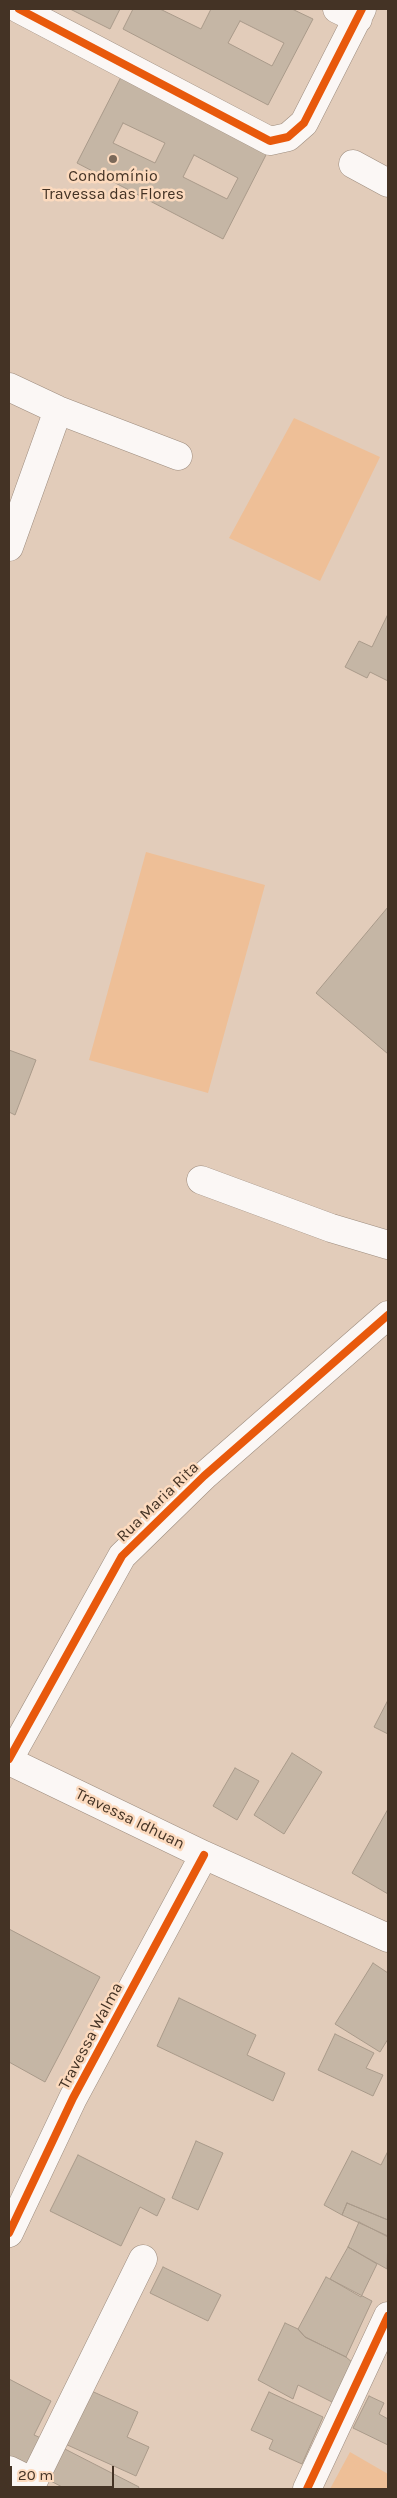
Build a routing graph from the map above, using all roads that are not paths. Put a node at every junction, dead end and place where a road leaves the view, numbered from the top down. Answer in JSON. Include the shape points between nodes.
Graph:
{"nodes":[{"id":1,"x":19,"y":9,"type":"edge"},
{"id":2,"x":352,"y":12,"type":"edge"},
{"id":3,"x":354,"y":164,"type":"dead end"},
{"id":4,"x":388,"y":184,"type":"edge"},
{"id":5,"x":9,"y":387,"type":"edge"},
{"id":6,"x":58,"y":410,"type":"junction"},
{"id":7,"x":178,"y":456,"type":"dead end"},
{"id":8,"x":9,"y":547,"type":"edge"},
{"id":9,"x":202,"y":1180,"type":"dead end"},
{"id":10,"x":388,"y":1245,"type":"edge"},
{"id":11,"x":388,"y":1315,"type":"edge"},
{"id":12,"x":17,"y":1731,"type":"edge"},
{"id":13,"x":9,"y":1760,"type":"edge"},
{"id":14,"x":204,"y":1855,"type":"junction"},
{"id":15,"x":388,"y":1938,"type":"edge"},
{"id":16,"x":9,"y":2233,"type":"edge"},
{"id":17,"x":143,"y":2259,"type":"dead end"},
{"id":18,"x":388,"y":2316,"type":"edge"},
{"id":19,"x":9,"y":2470,"type":"edge"},
{"id":20,"x":308,"y":2489,"type":"edge"}],
"edges":[{"from":1,"to":2,"type":"street","via":[[270,141],[288,137],[304,123]]},
{"from":3,"to":4,"type":"street"},
{"from":5,"to":6,"type":"street"},
{"from":6,"to":7,"type":"street"},
{"from":6,"to":8,"type":"street"},
{"from":9,"to":10,"type":"street","via":[[331,1228]]},
{"from":11,"to":12,"type":"street","name":"Rua Maria Rita","via":[[204,1476],[122,1556]]},
{"from":12,"to":13,"type":"street","name":"Rua Maria Rita"},
{"from":13,"to":14,"type":"street","name":"Travessa Idhuan"},
{"from":14,"to":15,"type":"street","name":"Travessa Idhuan"},
{"from":14,"to":16,"type":"street","name":"Travessa Walma","via":[[73,2098]]},
{"from":17,"to":19,"type":"street","via":[[34,2482]]},
{"from":18,"to":20,"type":"street"}]}
